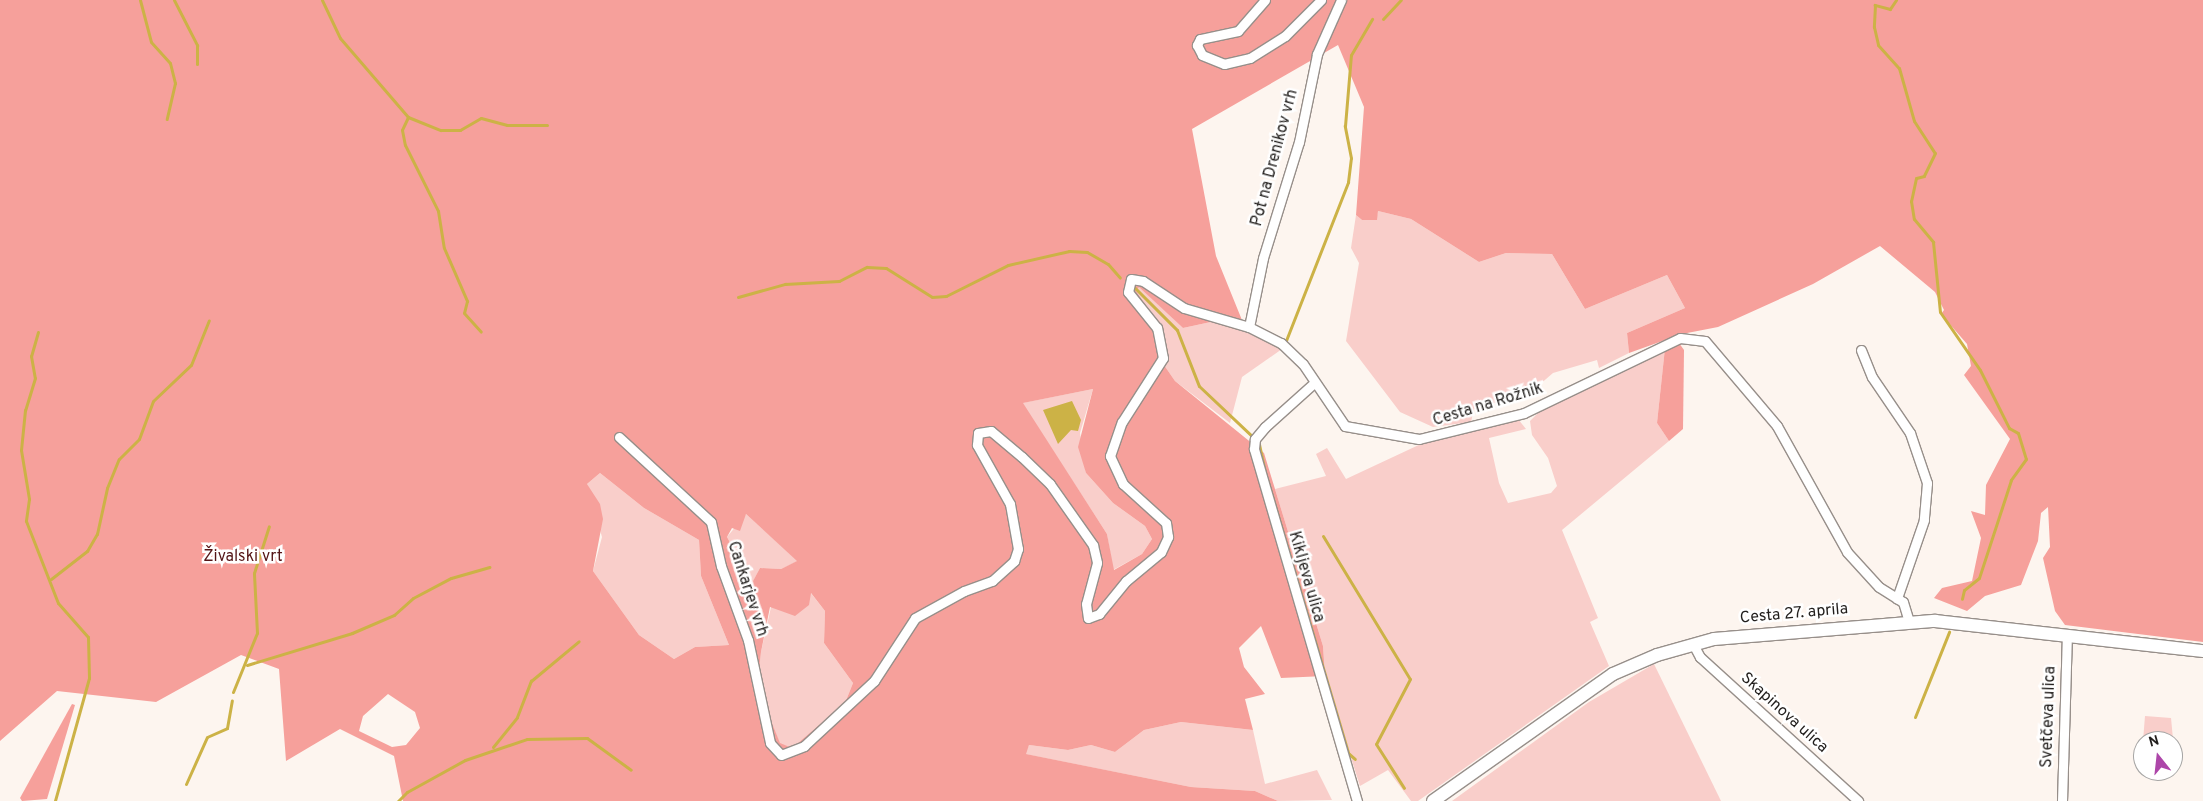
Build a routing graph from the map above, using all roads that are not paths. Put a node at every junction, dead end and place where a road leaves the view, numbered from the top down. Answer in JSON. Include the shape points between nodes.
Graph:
{"nodes":[{"id":1,"x":1265,"y":0,"type":"edge"},
{"id":2,"x":1321,"y":0,"type":"edge"},
{"id":3,"x":1341,"y":0,"type":"edge"},
{"id":4,"x":1249,"y":327,"type":"junction"},
{"id":5,"x":1862,"y":350,"type":"dead end"},
{"id":6,"x":1314,"y":383,"type":"junction"},
{"id":7,"x":619,"y":437,"type":"dead end"},
{"id":8,"x":1897,"y":598,"type":"junction"},
{"id":9,"x":1909,"y":622,"type":"junction"},
{"id":10,"x":2067,"y":635,"type":"junction"},
{"id":11,"x":1693,"y":644,"type":"junction"},
{"id":12,"x":2203,"y":651,"type":"edge"},
{"id":13,"x":781,"y":755,"type":"joint"},
{"id":14,"x":1357,"y":801,"type":"edge"},
{"id":15,"x":1433,"y":801,"type":"edge"},
{"id":16,"x":1858,"y":801,"type":"edge"},
{"id":17,"x":2062,"y":801,"type":"edge"}],
"edges":[{"from":1,"to":2,"type":"street","via":[[1238,31],[1200,39],[1197,46],[1202,55],[1224,64],[1250,58],[1285,36]]},
{"from":3,"to":4,"type":"street","name":"Pot na Drenikov vrh","via":[[1317,54],[1299,142],[1264,258]]},
{"from":4,"to":6,"type":"street","name":"Cesta na Rožnik","via":[[1292,352]]},
{"from":4,"to":13,"type":"street","name":"Cesta na Rožnik","via":[[1205,317],[1143,281],[1128,281],[1128,292],[1157,328],[1163,358],[1122,422],[1110,456],[1123,484],[1166,523],[1168,537],[1161,552],[1126,581],[1099,614],[1088,618],[1086,604],[1096,563],[1093,545],[1050,484],[991,431],[978,433],[977,444],[1010,504],[1018,549],[1014,561],[992,581],[915,618],[874,681],[804,746]]},
{"from":5,"to":8,"type":"street","via":[[1872,377],[1910,433],[1927,483],[1924,520]]},
{"from":6,"to":8,"type":"street","name":"Cesta na Rožnik","via":[[1345,426],[1386,436],[1430,438],[1524,413],[1670,342],[1698,338],[1713,347],[1777,426],[1856,565]]},
{"from":6,"to":14,"type":"street","name":"Kikljeva ulica","via":[[1265,427],[1255,440],[1254,449]]},
{"from":7,"to":13,"type":"street","name":"Cankarjev vrh","via":[[711,522],[721,566],[748,640],[770,743]]},
{"from":8,"to":9,"type":"street","name":"Cesta na Rožnik","via":[[1907,608]]},
{"from":9,"to":10,"type":"main road","name":"Cesta 27. aprila","via":[[1962,622]]},
{"from":9,"to":11,"type":"main road","name":"Cesta 27. aprila","via":[[1771,632]]},
{"from":10,"to":12,"type":"main road","name":"Cesta 27. aprila"},
{"from":10,"to":17,"type":"street","name":"Svetčeva ulica"},
{"from":11,"to":15,"type":"main road","name":"Cesta 27. aprila","via":[[1638,662],[1599,682]]},
{"from":11,"to":16,"type":"street","name":"Skapinova ulica","via":[[1700,657]]}]}
